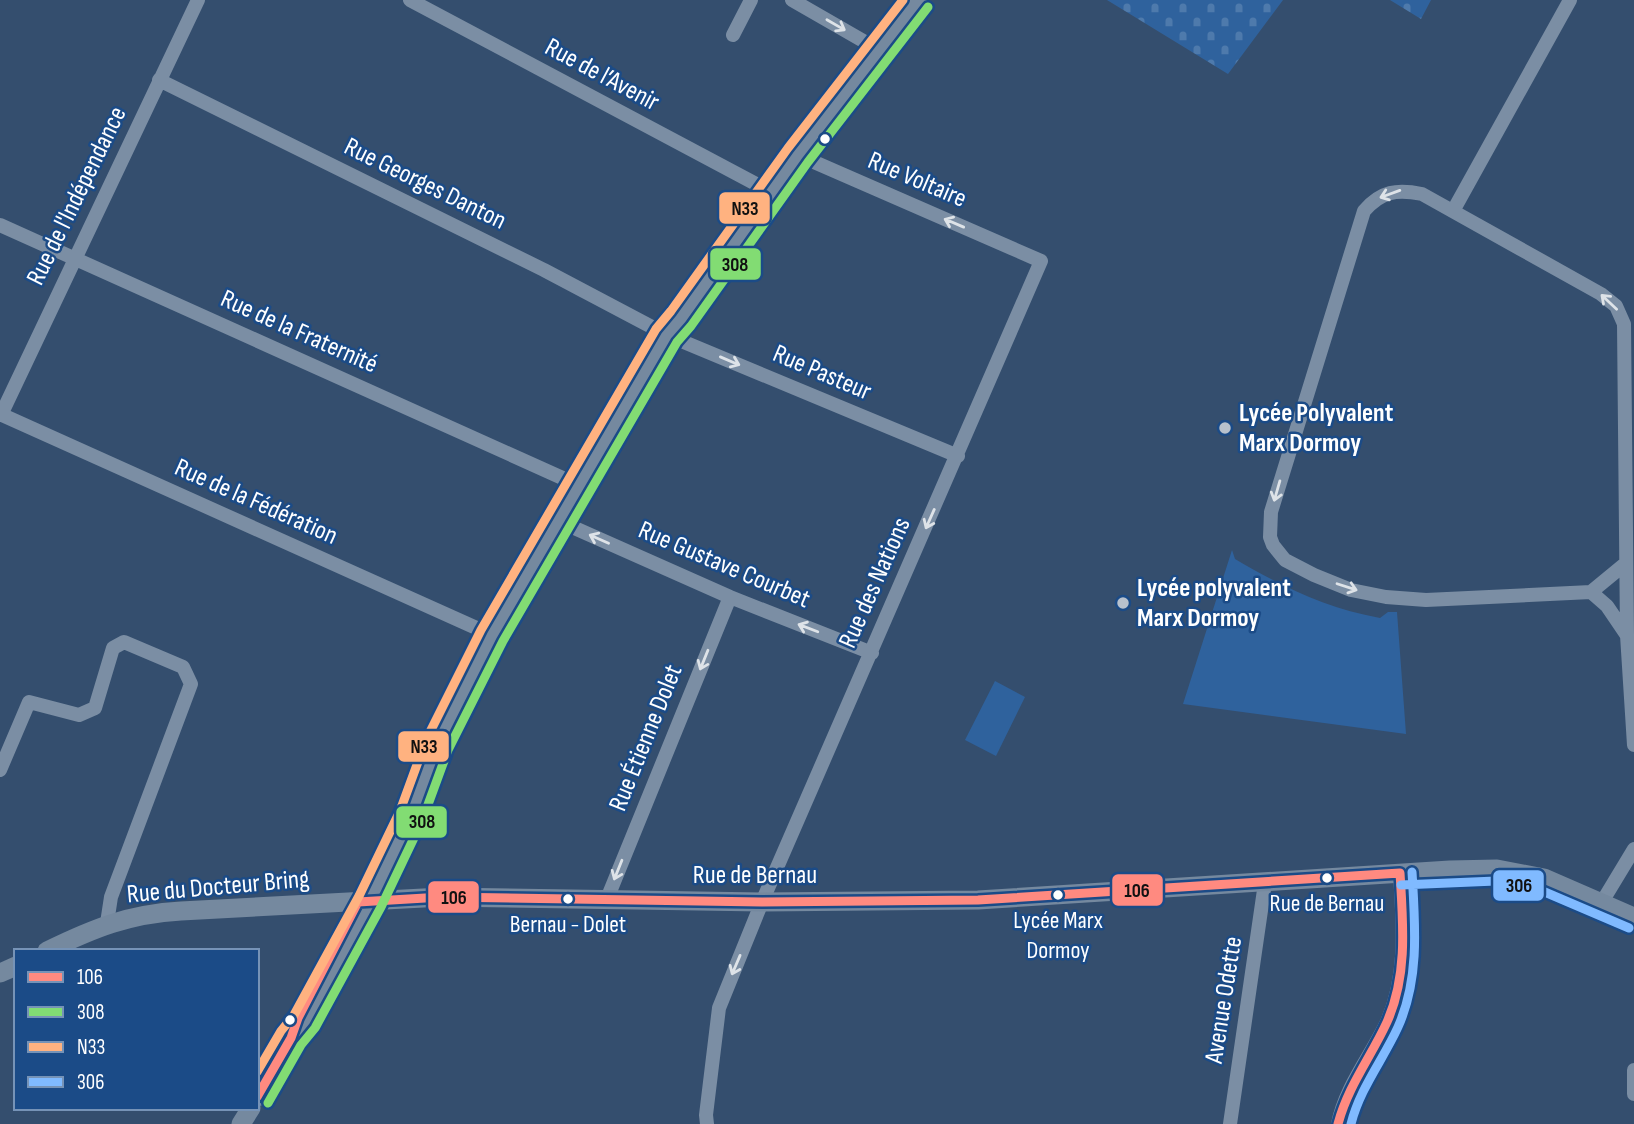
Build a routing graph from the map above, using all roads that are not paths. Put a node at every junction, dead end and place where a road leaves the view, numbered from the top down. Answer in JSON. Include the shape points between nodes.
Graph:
{"nodes":[{"id":1,"x":198,"y":0,"type":"edge"},
{"id":2,"x":410,"y":0,"type":"edge"},
{"id":3,"x":751,"y":0,"type":"edge"},
{"id":4,"x":792,"y":0,"type":"edge"},
{"id":5,"x":918,"y":0,"type":"edge"},
{"id":6,"x":1570,"y":0,"type":"edge"},
{"id":7,"x":733,"y":35,"type":"dead end"},
{"id":8,"x":879,"y":50,"type":"junction"},
{"id":9,"x":159,"y":80,"type":"junction"},
{"id":10,"x":798,"y":155,"type":"junction"},
{"id":11,"x":771,"y":192,"type":"junction"},
{"id":12,"x":1452,"y":211,"type":"junction"},
{"id":13,"x":0,"y":225,"type":"edge"},
{"id":14,"x":74,"y":258,"type":"junction"},
{"id":15,"x":1041,"y":261,"type":"joint"},
{"id":16,"x":667,"y":335,"type":"junction"},
{"id":17,"x":1,"y":414,"type":"edge"},
{"id":18,"x":958,"y":456,"type":"junction"},
{"id":19,"x":578,"y":485,"type":"junction"},
{"id":20,"x":558,"y":519,"type":"junction"},
{"id":21,"x":1625,"y":564,"type":"junction"},
{"id":22,"x":1591,"y":592,"type":"junction"},
{"id":23,"x":730,"y":597,"type":"junction"},
{"id":24,"x":492,"y":635,"type":"junction"},
{"id":25,"x":1626,"y":635,"type":"junction"},
{"id":26,"x":872,"y":653,"type":"junction"},
{"id":27,"x":1634,"y":745,"type":"edge"},
{"id":28,"x":0,"y":770,"type":"edge"},
{"id":29,"x":1634,"y":849,"type":"edge"},
{"id":30,"x":1400,"y":873,"type":"junction"},
{"id":31,"x":1265,"y":883,"type":"junction"},
{"id":32,"x":607,"y":899,"type":"junction"},
{"id":33,"x":364,"y":902,"type":"junction"},
{"id":34,"x":762,"y":902,"type":"junction"},
{"id":35,"x":1602,"y":902,"type":"junction"},
{"id":36,"x":1634,"y":917,"type":"edge"},
{"id":37,"x":107,"y":923,"type":"junction"},
{"id":38,"x":51,"y":949,"type":"edge"},
{"id":39,"x":1634,"y":1070,"type":"edge"},
{"id":40,"x":259,"y":1094,"type":"edge"},
{"id":41,"x":1634,"y":1094,"type":"edge"},
{"id":42,"x":707,"y":1124,"type":"edge"},
{"id":43,"x":1230,"y":1124,"type":"edge"},
{"id":44,"x":1338,"y":1124,"type":"edge"}],
"edges":[{"from":1,"to":9,"type":"street","name":"Rue de l'Indépendance"},
{"from":2,"to":11,"type":"street","name":"Rue de l’Avenir"},
{"from":3,"to":7,"type":"street"},
{"from":4,"to":8,"type":"street","one_way":true},
{"from":5,"to":8,"type":"street"},
{"from":6,"to":12,"type":"street"},
{"from":8,"to":10,"type":"street"},
{"from":9,"to":14,"type":"street","name":"Rue de l'Indépendance"},
{"from":9,"to":16,"type":"street","name":"Rue Georges Danton"},
{"from":10,"to":11,"type":"street"},
{"from":15,"to":10,"type":"street","name":"Rue Voltaire","one_way":true},
{"from":11,"to":16,"type":"street"},
{"from":21,"to":12,"type":"street","one_way":true,"via":[[1624,324],[1616,306]]},
{"from":12,"to":22,"type":"street","one_way":true,"via":[[1422,194],[1401,190],[1387,193],[1364,211],[1270,512],[1270,537],[1285,560],[1351,590],[1386,597],[1426,600]]},
{"from":13,"to":14,"type":"street","name":"Rue de la Fraternité"},
{"from":14,"to":17,"type":"street","name":"Rue de l'Indépendance"},
{"from":14,"to":19,"type":"street","name":"Rue de la Fraternité"},
{"from":15,"to":18,"type":"street","name":"Rue des Nations"},
{"from":16,"to":18,"type":"street","name":"Rue Pasteur","one_way":true},
{"from":16,"to":19,"type":"street"},
{"from":17,"to":24,"type":"street","name":"Rue de la Fédération"},
{"from":18,"to":26,"type":"street","name":"Rue des Nations","one_way":true},
{"from":19,"to":20,"type":"street"},
{"from":23,"to":20,"type":"street","name":"Rue Gustave Courbet","one_way":true},
{"from":20,"to":24,"type":"street"},
{"from":21,"to":22,"type":"street"},
{"from":21,"to":25,"type":"street"},
{"from":22,"to":25,"type":"street","via":[[1607,606]]},
{"from":26,"to":23,"type":"street","name":"Rue Gustave Courbet","one_way":true},
{"from":23,"to":32,"type":"street","name":"Rue Étienne Dolet","one_way":true},
{"from":24,"to":33,"type":"street","via":[[438,745],[411,816]]},
{"from":25,"to":27,"type":"street"},
{"from":26,"to":34,"type":"street","name":"Rue des Nations"},
{"from":28,"to":37,"type":"street","via":[[29,702],[79,715],[95,708],[113,648],[124,642],[183,667],[191,684],[111,897]]},
{"from":29,"to":35,"type":"street"},
{"from":30,"to":31,"type":"street","name":"Rue de Bernau"},
{"from":30,"to":35,"type":"street","name":"Rue de Bernau","via":[[1497,869],[1544,878]]},
{"from":30,"to":44,"type":"street","via":[[1403,933],[1397,993],[1342,1105]]},
{"from":31,"to":34,"type":"street","name":"Rue de Bernau","via":[[978,900]]},
{"from":31,"to":43,"type":"street","name":"Avenue Odette"},
{"from":32,"to":33,"type":"street","name":"Rue de Bernau","via":[[442,897]]},
{"from":32,"to":34,"type":"street","name":"Rue de Bernau"},
{"from":33,"to":37,"type":"street","name":"Rue du Docteur Bring","via":[[155,912]]},
{"from":33,"to":40,"type":"street","via":[[304,1022]]},
{"from":34,"to":42,"type":"street","name":"Rue des Nations","one_way":true,"via":[[719,1007]]},
{"from":35,"to":36,"type":"street","name":"Rue de Bernau"},
{"from":37,"to":38,"type":"street","name":"Rue du Docteur Bring"},
{"from":39,"to":41,"type":"street"}]}
